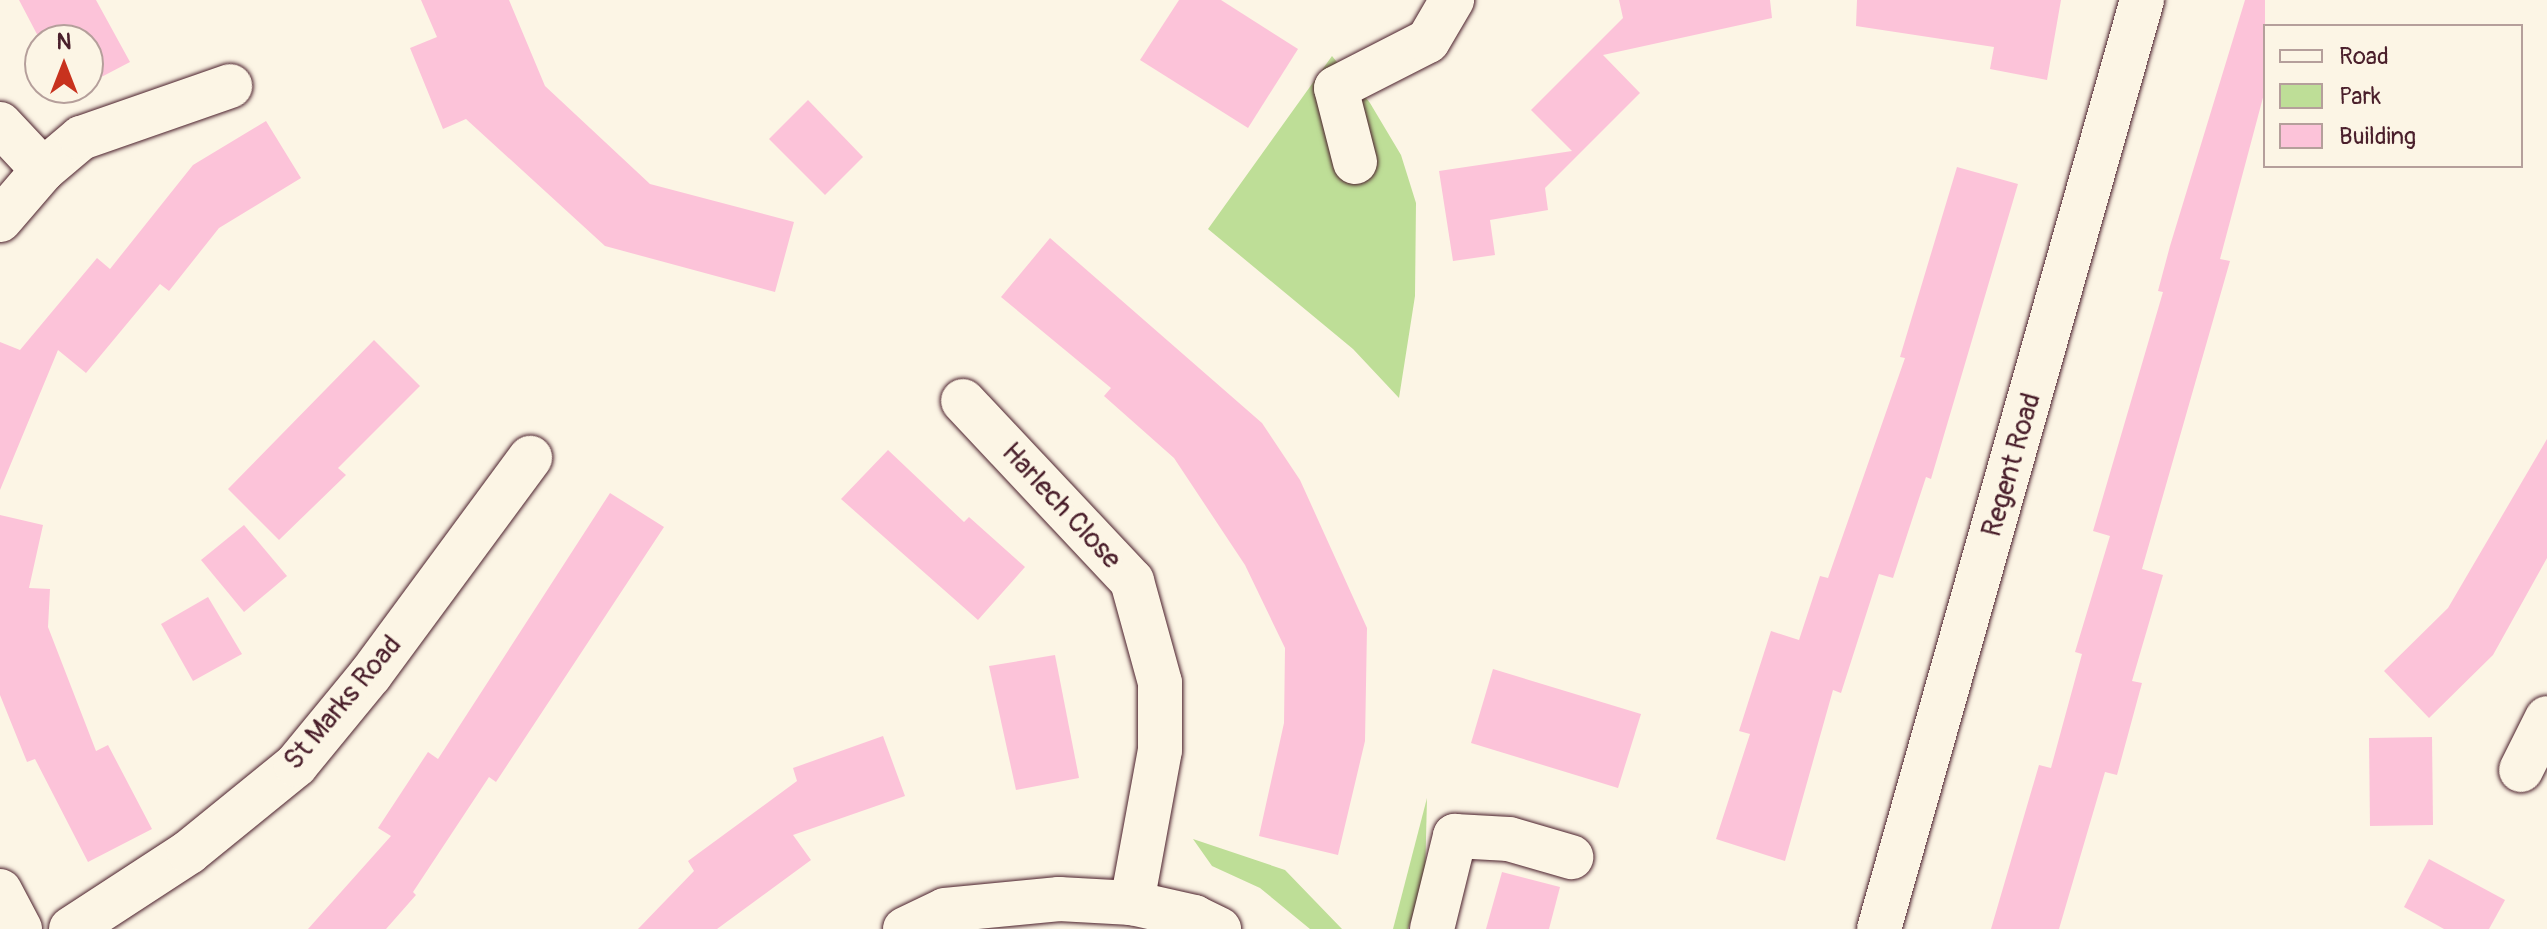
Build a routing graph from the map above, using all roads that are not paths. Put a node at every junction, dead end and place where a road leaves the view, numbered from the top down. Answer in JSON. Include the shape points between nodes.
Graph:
{"nodes":[{"id":1,"x":1452,"y":0,"type":"edge"},
{"id":2,"x":2142,"y":0,"type":"edge"},
{"id":3,"x":230,"y":86,"type":"dead end"},
{"id":4,"x":0,"y":124,"type":"edge"},
{"id":5,"x":1355,"y":162,"type":"dead end"},
{"id":6,"x":43,"y":170,"type":"junction"},
{"id":7,"x":0,"y":220,"type":"edge"},
{"id":8,"x":963,"y":401,"type":"dead end"},
{"id":9,"x":530,"y":458,"type":"dead end"},
{"id":10,"x":2547,"y":718,"type":"edge"},
{"id":11,"x":2521,"y":770,"type":"dead end"},
{"id":12,"x":1571,"y":857,"type":"dead end"},
{"id":13,"x":0,"y":891,"type":"edge"},
{"id":14,"x":1132,"y":903,"type":"junction"},
{"id":15,"x":20,"y":929,"type":"edge"},
{"id":16,"x":71,"y":929,"type":"edge"},
{"id":17,"x":905,"y":929,"type":"edge"},
{"id":18,"x":1219,"y":929,"type":"edge"},
{"id":19,"x":1432,"y":929,"type":"edge"},
{"id":20,"x":1879,"y":929,"type":"edge"}],
"edges":[{"from":1,"to":5,"type":"street","via":[[1428,41],[1336,88]]},
{"from":2,"to":20,"type":"street","name":"Regent Road"},
{"from":3,"to":6,"type":"street","via":[[81,138]]},
{"from":4,"to":6,"type":"street"},
{"from":6,"to":7,"type":"street"},
{"from":8,"to":14,"type":"street","name":"Harlech Close","via":[[1132,581],[1160,683],[1160,750]]},
{"from":9,"to":16,"type":"street","name":"St Marks Road","via":[[370,675],[296,765],[189,852]]},
{"from":10,"to":11,"type":"street"},
{"from":12,"to":19,"type":"street","via":[[1509,839],[1455,836]]},
{"from":13,"to":15,"type":"street"},
{"from":14,"to":17,"type":"street","via":[[1059,899],[945,910]]},
{"from":14,"to":18,"type":"street","via":[[1194,917]]}]}
